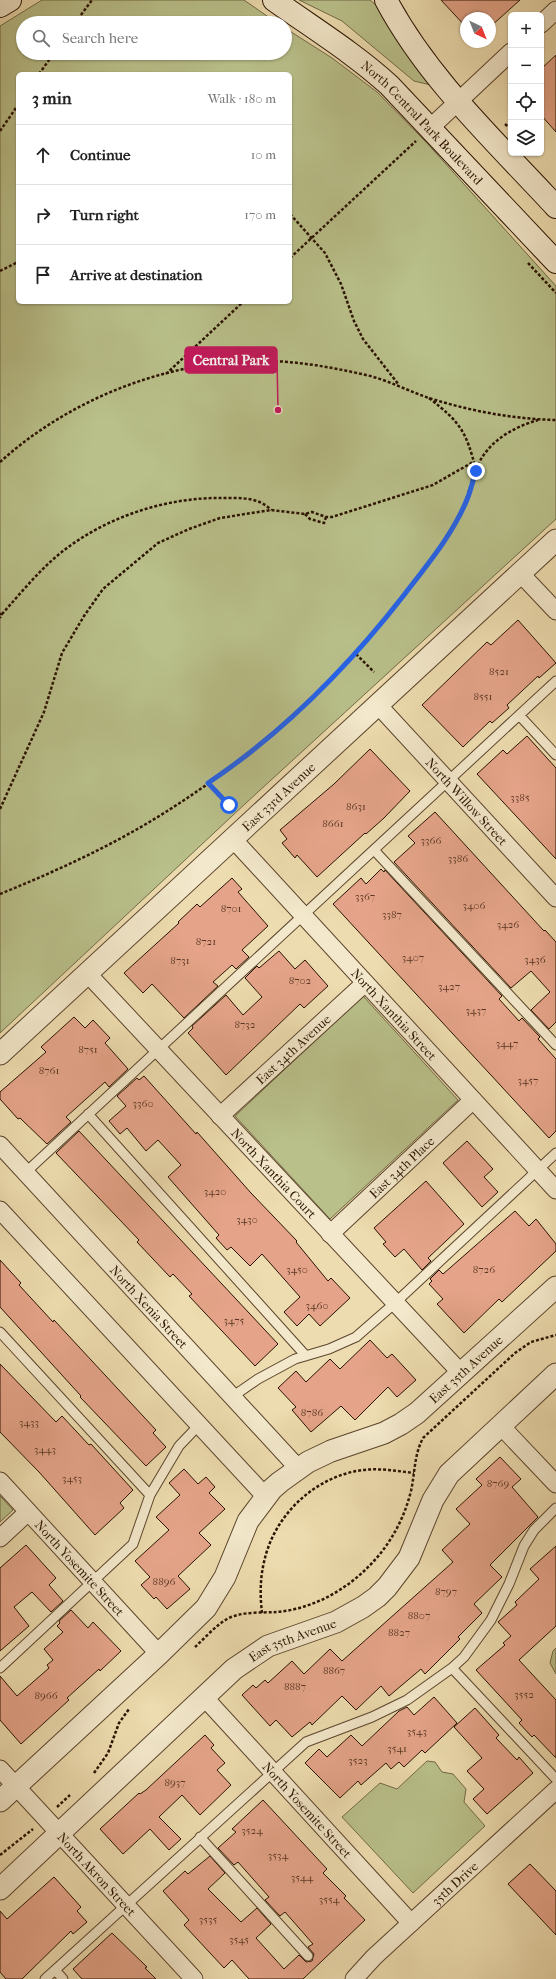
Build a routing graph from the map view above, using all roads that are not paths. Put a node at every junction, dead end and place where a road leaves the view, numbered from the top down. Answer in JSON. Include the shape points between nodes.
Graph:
{"nodes":[{"id":1,"x":10,"y":0,"type":"edge"},
{"id":2,"x":274,"y":0,"type":"edge"},
{"id":3,"x":386,"y":0,"type":"edge"},
{"id":4,"x":0,"y":6,"type":"edge"},
{"id":5,"x":556,"y":10,"type":"edge"},
{"id":6,"x":544,"y":21,"type":"edge"},
{"id":7,"x":508,"y":55,"type":"edge"},
{"id":8,"x":459,"y":102,"type":"junction"},
{"id":9,"x":430,"y":128,"type":"junction"},
{"id":10,"x":556,"y":207,"type":"edge"},
{"id":11,"x":556,"y":262,"type":"edge"},
{"id":12,"x":556,"y":540,"type":"edge"},
{"id":13,"x":520,"y":573,"type":"junction"},
{"id":14,"x":556,"y":611,"type":"edge"},
{"id":15,"x":556,"y":681,"type":"edge"},
{"id":16,"x":378,"y":705,"type":"junction"},
{"id":17,"x":519,"y":715,"type":"junction"},
{"id":18,"x":556,"y":755,"type":"edge"},
{"id":19,"x":448,"y":781,"type":"junction"},
{"id":20,"x":232,"y":839,"type":"junction"},
{"id":21,"x":374,"y":850,"type":"junction"},
{"id":22,"x":556,"y":898,"type":"edge"},
{"id":23,"x":303,"y":916,"type":"junction"},
{"id":24,"x":87,"y":974,"type":"junction"},
{"id":25,"x":365,"y":983,"type":"junction"},
{"id":26,"x":556,"y":1045,"type":"edge"},
{"id":27,"x":158,"y":1050,"type":"junction"},
{"id":28,"x":0,"y":1054,"type":"edge"},
{"id":29,"x":473,"y":1100,"type":"junction"},
{"id":30,"x":88,"y":1114,"type":"junction"},
{"id":31,"x":220,"y":1116,"type":"junction"},
{"id":32,"x":0,"y":1145,"type":"edge"},
{"id":33,"x":556,"y":1153,"type":"edge"},
{"id":34,"x":538,"y":1170,"type":"junction"},
{"id":35,"x":26,"y":1173,"type":"junction"},
{"id":36,"x":556,"y":1190,"type":"edge"},
{"id":37,"x":0,"y":1210,"type":"edge"},
{"id":38,"x":330,"y":1234,"type":"junction"},
{"id":39,"x":556,"y":1287,"type":"edge"},
{"id":40,"x":395,"y":1303,"type":"junction"},
{"id":41,"x":0,"y":1332,"type":"edge"},
{"id":42,"x":306,"y":1356,"type":"junction"},
{"id":43,"x":461,"y":1373,"type":"junction"},
{"id":44,"x":556,"y":1374,"type":"edge"},
{"id":45,"x":232,"y":1397,"type":"junction"},
{"id":46,"x":199,"y":1425,"type":"junction"},
{"id":47,"x":500,"y":1425,"type":"junction"},
{"id":48,"x":298,"y":1468,"type":"junction"},
{"id":49,"x":0,"y":1481,"type":"edge"},
{"id":50,"x":556,"y":1484,"type":"edge"},
{"id":51,"x":150,"y":1495,"type":"junction"},
{"id":52,"x":266,"y":1497,"type":"junction"},
{"id":53,"x":556,"y":1508,"type":"edge"},
{"id":54,"x":28,"y":1512,"type":"junction"},
{"id":55,"x":0,"y":1538,"type":"edge"},
{"id":56,"x":92,"y":1581,"type":"junction"},
{"id":57,"x":159,"y":1654,"type":"junction"},
{"id":58,"x":0,"y":1668,"type":"edge"},
{"id":59,"x":452,"y":1668,"type":"junction"},
{"id":60,"x":204,"y":1697,"type":"junction"},
{"id":61,"x":0,"y":1769,"type":"edge"},
{"id":62,"x":272,"y":1771,"type":"junction"},
{"id":63,"x":556,"y":1779,"type":"edge"},
{"id":64,"x":16,"y":1786,"type":"junction"},
{"id":65,"x":556,"y":1790,"type":"edge"},
{"id":66,"x":0,"y":1800,"type":"edge"},
{"id":67,"x":60,"y":1833,"type":"junction"},
{"id":68,"x":200,"y":1837,"type":"junction"},
{"id":69,"x":0,"y":1889,"type":"edge"},
{"id":70,"x":126,"y":1905,"type":"junction"},
{"id":71,"x":411,"y":1923,"type":"junction"},
{"id":72,"x":308,"y":1956,"type":"dead end"},
{"id":73,"x":55,"y":1970,"type":"junction"},
{"id":74,"x":45,"y":1979,"type":"edge"},
{"id":75,"x":63,"y":1979,"type":"edge"},
{"id":76,"x":194,"y":1979,"type":"edge"},
{"id":77,"x":354,"y":1979,"type":"edge"}],
"edges":[{"from":1,"to":4,"type":"main road"},
{"from":2,"to":9,"type":"main road","name":"North Central Park Boulevard","via":[[368,66]]},
{"from":3,"to":8,"type":"main road","via":[[422,58]]},
{"from":5,"to":6,"type":"street"},
{"from":7,"to":8,"type":"street"},
{"from":8,"to":9,"type":"street"},
{"from":8,"to":10,"type":"main road"},
{"from":9,"to":11,"type":"main road","name":"North Central Park Boulevard"},
{"from":12,"to":13,"type":"street","name":"East 33rd Avenue"},
{"from":13,"to":14,"type":"street"},
{"from":13,"to":16,"type":"street","name":"East 33rd Avenue"},
{"from":15,"to":17,"type":"lane"},
{"from":16,"to":19,"type":"street","name":"North Willow Street"},
{"from":16,"to":20,"type":"street","name":"East 33rd Avenue"},
{"from":17,"to":18,"type":"lane"},
{"from":17,"to":19,"type":"lane"},
{"from":19,"to":21,"type":"lane"},
{"from":19,"to":22,"type":"street","name":"North Willow Street"},
{"from":20,"to":23,"type":"street","name":"North Xanthia Street"},
{"from":20,"to":24,"type":"street","name":"East 33rd Avenue"},
{"from":21,"to":23,"type":"lane"},
{"from":21,"to":26,"type":"lane"},
{"from":23,"to":25,"type":"street","name":"North Xanthia Street"},
{"from":23,"to":27,"type":"lane"},
{"from":24,"to":27,"type":"street","name":"North Xanthia Court"},
{"from":24,"to":28,"type":"street","name":"East 33rd Avenue"},
{"from":25,"to":29,"type":"street","name":"North Xanthia Street"},
{"from":25,"to":31,"type":"street","name":"East 34th Avenue"},
{"from":27,"to":30,"type":"lane"},
{"from":27,"to":31,"type":"street","name":"North Xanthia Court"},
{"from":29,"to":34,"type":"street","name":"North Xanthia Street"},
{"from":29,"to":38,"type":"street","name":"East 34th Place"},
{"from":30,"to":35,"type":"lane"},
{"from":30,"to":42,"type":"lane"},
{"from":31,"to":38,"type":"street","name":"North Xanthia Court"},
{"from":32,"to":35,"type":"street","name":"North Xenia Street"},
{"from":33,"to":34,"type":"lane"},
{"from":34,"to":36,"type":"street","name":"North Xanthia Street"},
{"from":34,"to":40,"type":"lane"},
{"from":35,"to":45,"type":"street","name":"North Xenia Street"},
{"from":37,"to":46,"type":"street"},
{"from":38,"to":40,"type":"street","name":"North Xanthia Court"},
{"from":39,"to":43,"type":"street","name":"East 35th Avenue"},
{"from":40,"to":42,"type":"lane","via":[[356,1338]]},
{"from":40,"to":43,"type":"street","name":"North Xanthia Court"},
{"from":41,"to":51,"type":"lane"},
{"from":42,"to":45,"type":"lane","via":[[295,1359],[258,1379]]},
{"from":43,"to":48,"type":"street","name":"East 35th Avenue","via":[[417,1413],[397,1427],[331,1451]]},
{"from":44,"to":47,"type":"street","name":"East 35th Avenue"},
{"from":45,"to":48,"type":"street","name":"North Xenia Street"},
{"from":46,"to":51,"type":"lane","via":[[179,1446]]},
{"from":46,"to":52,"type":"street"},
{"from":47,"to":50,"type":"street"},
{"from":47,"to":60,"type":"street","name":"East 35th Avenue","via":[[449,1474],[433,1500],[409,1558],[388,1587],[364,1607],[336,1622],[281,1640],[253,1654]]},
{"from":48,"to":52,"type":"street","name":"East 35th Avenue"},
{"from":49,"to":54,"type":"street","name":"North Yosemite Street"},
{"from":51,"to":56,"type":"lane","via":[[133,1544]]},
{"from":52,"to":57,"type":"street","name":"East 35th Avenue","via":[[248,1521],[225,1577],[211,1601]]},
{"from":53,"to":59,"type":"lane","via":[[534,1530],[524,1546],[491,1620],[464,1657]]},
{"from":54,"to":55,"type":"street"},
{"from":54,"to":56,"type":"street","name":"North Yosemite Street"},
{"from":56,"to":57,"type":"street","name":"North Yosemite Street"},
{"from":56,"to":58,"type":"lane"},
{"from":57,"to":64,"type":"street","name":"East 35th Avenue"},
{"from":59,"to":62,"type":"lane","via":[[407,1700],[372,1717],[306,1742]]},
{"from":59,"to":63,"type":"lane"},
{"from":60,"to":62,"type":"street","name":"North Yosemite Street"},
{"from":60,"to":67,"type":"street","name":"East 35th Avenue"},
{"from":61,"to":64,"type":"street","name":"North Akron Street"},
{"from":62,"to":68,"type":"lane"},
{"from":62,"to":71,"type":"street","name":"North Yosemite Street"},
{"from":64,"to":66,"type":"street","name":"East 35th Avenue"},
{"from":64,"to":67,"type":"street","name":"North Akron Street"},
{"from":65,"to":71,"type":"street","name":"35th Drive"},
{"from":67,"to":69,"type":"street","name":"East 35th Avenue"},
{"from":67,"to":70,"type":"street","name":"North Akron Street"},
{"from":68,"to":70,"type":"lane"},
{"from":68,"to":72,"type":"lane"},
{"from":70,"to":73,"type":"lane"},
{"from":70,"to":76,"type":"street","name":"North Akron Street"},
{"from":71,"to":77,"type":"street","name":"35th Drive"},
{"from":73,"to":74,"type":"lane"},
{"from":73,"to":75,"type":"lane"}]}
